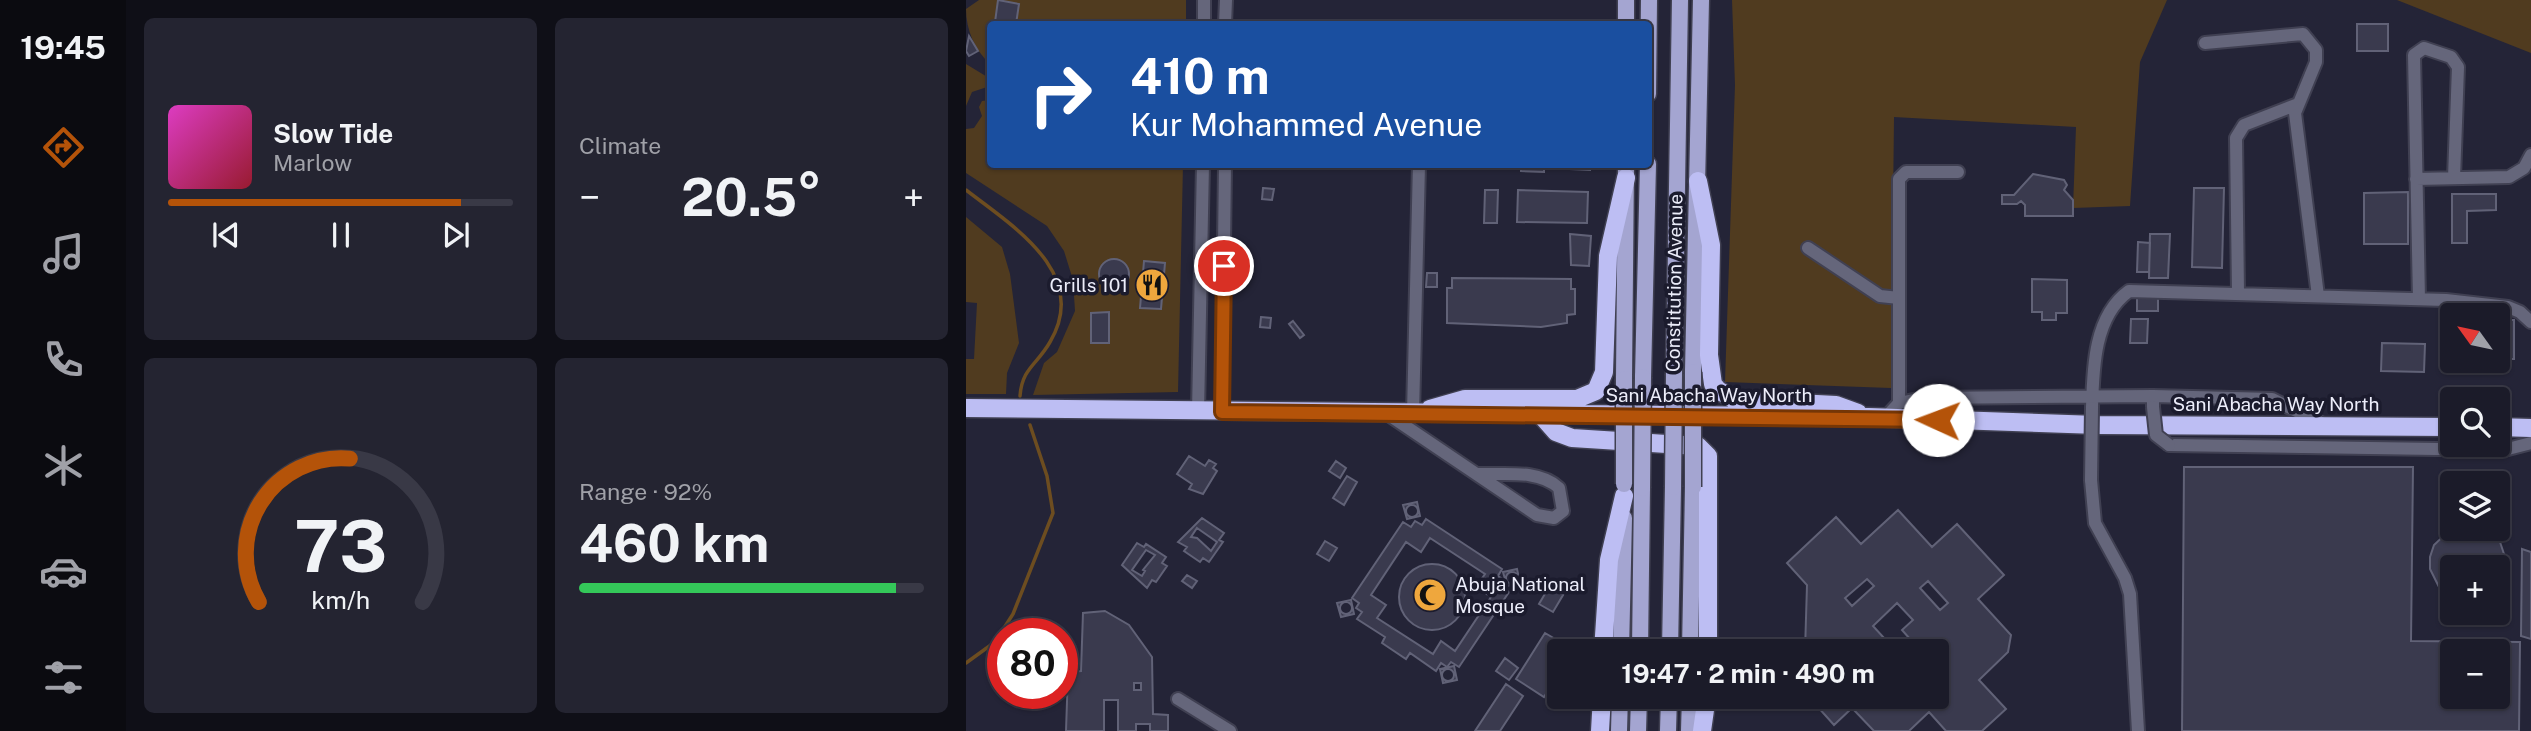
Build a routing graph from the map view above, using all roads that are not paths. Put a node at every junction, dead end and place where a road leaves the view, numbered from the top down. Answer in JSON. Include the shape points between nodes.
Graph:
{"nodes":[{"id":1,"x":1204,"y":0,"type":"edge"},
{"id":2,"x":1226,"y":0,"type":"edge"},
{"id":3,"x":1626,"y":0,"type":"edge"},
{"id":4,"x":1650,"y":0,"type":"edge"},
{"id":5,"x":1680,"y":0,"type":"edge"},
{"id":6,"x":1701,"y":0,"type":"edge"},
{"id":7,"x":1204,"y":21,"type":"edge"},
{"id":8,"x":1226,"y":21,"type":"edge"},
{"id":9,"x":1626,"y":21,"type":"edge"},
{"id":10,"x":1650,"y":21,"type":"edge"},
{"id":11,"x":2205,"y":43,"type":"dead end"},
{"id":12,"x":2298,"y":104,"type":"junction"},
{"id":13,"x":2531,"y":155,"type":"edge"},
{"id":14,"x":1203,"y":168,"type":"edge"},
{"id":15,"x":1225,"y":168,"type":"edge"},
{"id":16,"x":1419,"y":168,"type":"edge"},
{"id":17,"x":1648,"y":168,"type":"edge"},
{"id":18,"x":1626,"y":171,"type":"edge"},
{"id":19,"x":1958,"y":172,"type":"dead end"},
{"id":20,"x":2454,"y":178,"type":"junction"},
{"id":21,"x":2416,"y":179,"type":"junction"},
{"id":22,"x":1698,"y":181,"type":"junction"},
{"id":23,"x":1808,"y":248,"type":"dead end"},
{"id":24,"x":2238,"y":292,"type":"junction"},
{"id":25,"x":2318,"y":296,"type":"junction"},
{"id":26,"x":1899,"y":298,"type":"junction"},
{"id":27,"x":2419,"y":299,"type":"junction"},
{"id":28,"x":2531,"y":322,"type":"edge"},
{"id":29,"x":2153,"y":401,"type":"junction"},
{"id":30,"x":2092,"y":402,"type":"junction"},
{"id":31,"x":1899,"y":403,"type":"junction"},
{"id":32,"x":966,"y":408,"type":"edge"},
{"id":33,"x":1198,"y":412,"type":"junction"},
{"id":34,"x":1222,"y":412,"type":"junction"},
{"id":35,"x":1386,"y":413,"type":"junction"},
{"id":36,"x":1413,"y":414,"type":"junction"},
{"id":37,"x":1541,"y":415,"type":"junction"},
{"id":38,"x":1877,"y":418,"type":"junction"},
{"id":39,"x":2326,"y":425,"type":"junction"},
{"id":40,"x":2440,"y":427,"type":"edge"},
{"id":41,"x":2510,"y":427,"type":"edge"},
{"id":42,"x":2531,"y":428,"type":"edge"},
{"id":43,"x":2531,"y":443,"type":"edge"},
{"id":44,"x":1478,"y":474,"type":"junction"},
{"id":45,"x":1624,"y":490,"type":"junction"},
{"id":46,"x":1604,"y":639,"type":"edge"},
{"id":47,"x":1621,"y":639,"type":"edge"},
{"id":48,"x":1640,"y":639,"type":"edge"},
{"id":49,"x":1670,"y":639,"type":"edge"},
{"id":50,"x":1690,"y":639,"type":"edge"},
{"id":51,"x":1707,"y":639,"type":"edge"},
{"id":52,"x":1178,"y":699,"type":"dead end"},
{"id":53,"x":1602,"y":709,"type":"edge"},
{"id":54,"x":1620,"y":709,"type":"edge"},
{"id":55,"x":1639,"y":709,"type":"edge"},
{"id":56,"x":1669,"y":709,"type":"edge"},
{"id":57,"x":1690,"y":709,"type":"edge"},
{"id":58,"x":1705,"y":709,"type":"edge"},
{"id":59,"x":1230,"y":731,"type":"edge"},
{"id":60,"x":1601,"y":731,"type":"edge"},
{"id":61,"x":1619,"y":731,"type":"edge"},
{"id":62,"x":1638,"y":731,"type":"edge"},
{"id":63,"x":1668,"y":731,"type":"edge"},
{"id":64,"x":1689,"y":731,"type":"edge"},
{"id":65,"x":1702,"y":731,"type":"edge"},
{"id":66,"x":2138,"y":731,"type":"edge"}],
"edges":[{"from":1,"to":7,"type":"street"},
{"from":2,"to":8,"type":"street"},
{"from":3,"to":9,"type":"main road"},
{"from":4,"to":10,"type":"main road"},
{"from":5,"to":49,"type":"main road","name":"Constitution Avenue","bridge":true},
{"from":6,"to":22,"type":"main road","name":"Constitution Avenue"},
{"from":11,"to":12,"type":"street","via":[[2303,34],[2312,43],[2316,62]]},
{"from":12,"to":24,"type":"street","via":[[2244,125],[2236,138]]},
{"from":12,"to":25,"type":"street","via":[[2295,113]]},
{"from":13,"to":20,"type":"street","via":[[2524,168],[2509,177]]},
{"from":14,"to":33,"type":"street"},
{"from":15,"to":34,"type":"street"},
{"from":16,"to":36,"type":"street"},
{"from":17,"to":48,"type":"main road","name":"Constitution Avenue","bridge":true},
{"from":18,"to":36,"type":"highway","via":[[1606,273],[1604,372],[1596,391],[1577,399],[1465,399]]},
{"from":18,"to":45,"type":"main road","bridge":true},
{"from":19,"to":26,"type":"street","via":[[1906,172],[1899,179]]},
{"from":20,"to":21,"type":"street"},
{"from":20,"to":21,"type":"street","via":[[2458,67],[2451,57],[2424,48],[2414,55]]},
{"from":21,"to":27,"type":"street"},
{"from":22,"to":38,"type":"highway","via":[[1712,267],[1709,355],[1717,390],[1742,401],[1836,405]]},
{"from":22,"to":50,"type":"main road","name":"Constitution Avenue","bridge":true},
{"from":23,"to":26,"type":"street","via":[[1880,296]]},
{"from":24,"to":25,"type":"street"},
{"from":24,"to":30,"type":"street","via":[[2129,291],[2111,308],[2100,332]]},
{"from":25,"to":27,"type":"street"},
{"from":26,"to":31,"type":"street"},
{"from":27,"to":28,"type":"street","via":[[2494,304],[2520,312]]},
{"from":29,"to":30,"type":"street"},
{"from":29,"to":39,"type":"street","via":[[2272,399]]},
{"from":29,"to":43,"type":"street","bridge":true,"via":[[2156,435],[2169,444],[2504,450]]},
{"from":30,"to":31,"type":"street","via":[[1923,398]]},
{"from":30,"to":66,"type":"street","bridge":true,"via":[[2095,523],[2130,594]]},
{"from":31,"to":38,"type":"street"},
{"from":32,"to":33,"type":"highway","name":"Sani Abacha Way North"},
{"from":33,"to":34,"type":"highway","name":"Sani Abacha Way North"},
{"from":34,"to":35,"type":"highway","name":"Sani Abacha Way North"},
{"from":35,"to":36,"type":"highway","name":"Sani Abacha Way North"},
{"from":35,"to":44,"type":"street"},
{"from":36,"to":37,"type":"highway","name":"Sani Abacha Way North"},
{"from":37,"to":38,"type":"highway","name":"Sani Abacha Way North"},
{"from":37,"to":51,"type":"highway","via":[[1556,432],[1572,438],[1698,446],[1708,456]]},
{"from":38,"to":39,"type":"highway","name":"Sani Abacha Way North","via":[[2097,425]]},
{"from":39,"to":40,"type":"highway","name":"Sani Abacha Way North"},
{"from":41,"to":42,"type":"highway"},
{"from":44,"to":44,"type":"street","via":[[1537,515],[1554,518],[1563,511],[1559,488],[1547,480]]},
{"from":45,"to":46,"type":"highway","via":[[1609,560]]},
{"from":45,"to":47,"type":"main road"},
{"from":52,"to":59,"type":"street"},
{"from":53,"to":60,"type":"highway"},
{"from":54,"to":61,"type":"main road"},
{"from":55,"to":62,"type":"main road"},
{"from":56,"to":63,"type":"main road"},
{"from":57,"to":64,"type":"main road"},
{"from":58,"to":65,"type":"highway"}]}
